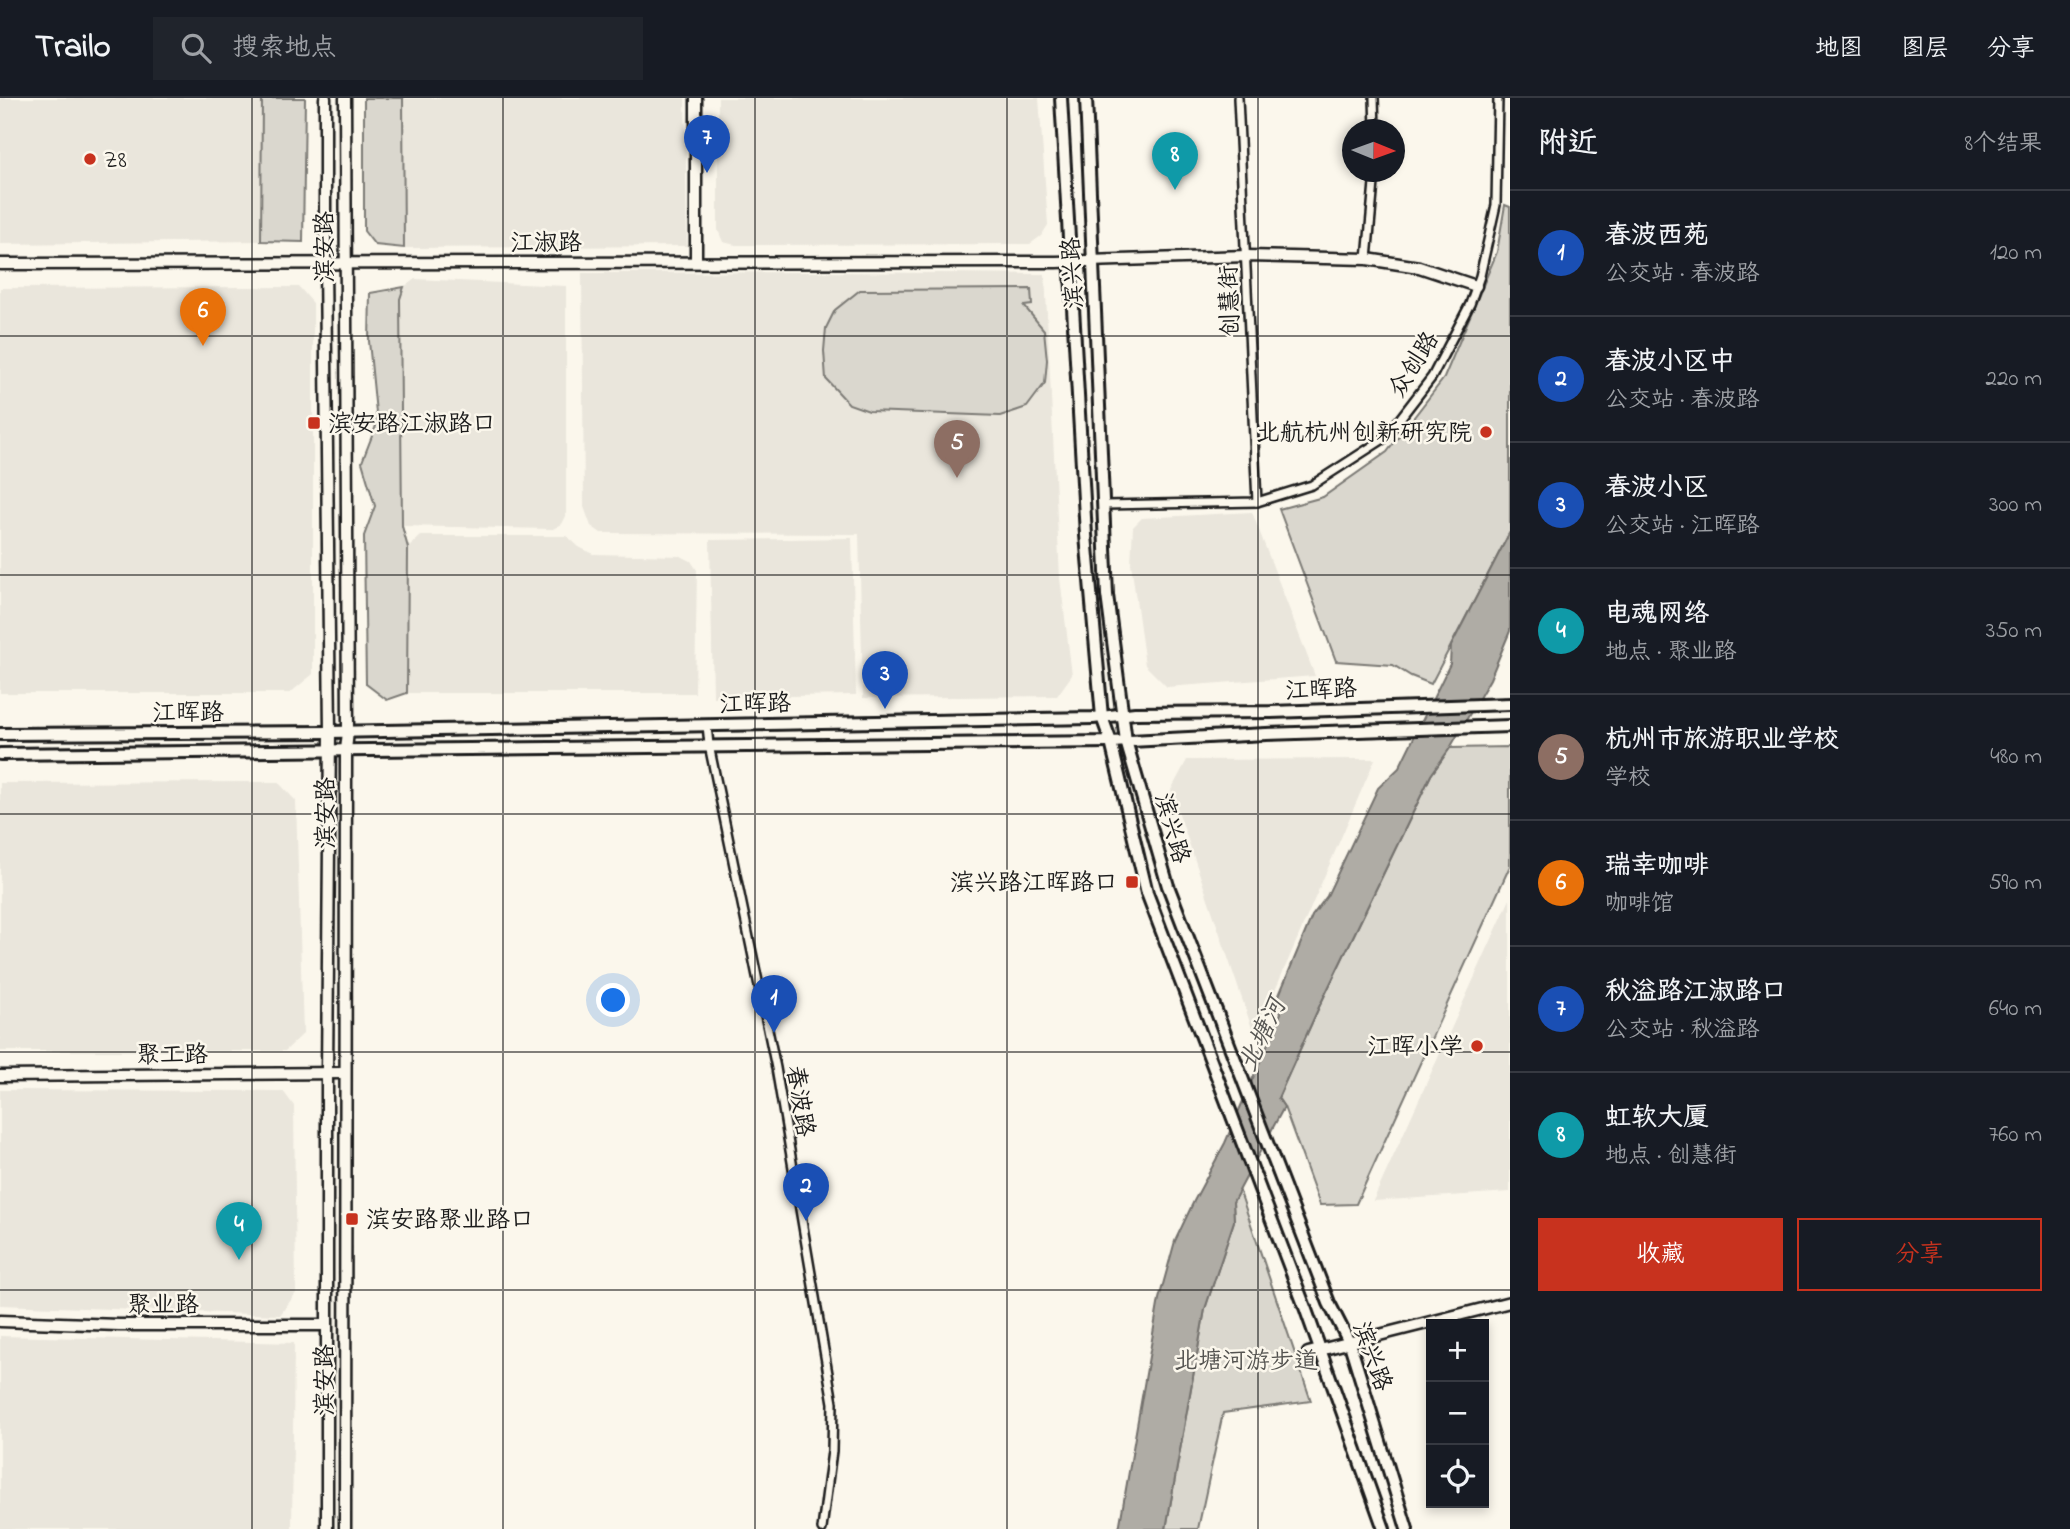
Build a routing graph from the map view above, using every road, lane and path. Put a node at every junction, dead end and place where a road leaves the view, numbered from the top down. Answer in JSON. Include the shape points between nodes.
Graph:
{"nodes":[{"id":1,"x":326,"y":98,"type":"edge"},
{"id":2,"x":345,"y":98,"type":"edge"},
{"id":3,"x":696,"y":98,"type":"edge"},
{"id":4,"x":1062,"y":98,"type":"edge"},
{"id":5,"x":1086,"y":98,"type":"edge"},
{"id":6,"x":1238,"y":98,"type":"edge"},
{"id":7,"x":1374,"y":98,"type":"edge"},
{"id":8,"x":1498,"y":98,"type":"edge"},
{"id":9,"x":1375,"y":119,"type":"edge"},
{"id":10,"x":1374,"y":182,"type":"edge"},
{"id":11,"x":1247,"y":256,"type":"junction"},
{"id":12,"x":1092,"y":259,"type":"junction"},
{"id":13,"x":1367,"y":259,"type":"junction"},
{"id":14,"x":1069,"y":261,"type":"junction"},
{"id":15,"x":345,"y":262,"type":"junction"},
{"id":16,"x":696,"y":262,"type":"junction"},
{"id":17,"x":0,"y":264,"type":"edge"},
{"id":18,"x":325,"y":264,"type":"junction"},
{"id":19,"x":1476,"y":286,"type":"junction"},
{"id":20,"x":1257,"y":502,"type":"junction"},
{"id":21,"x":1104,"y":505,"type":"junction"},
{"id":22,"x":1510,"y":704,"type":"edge"},
{"id":23,"x":1123,"y":715,"type":"junction"},
{"id":24,"x":1102,"y":717,"type":"junction"},
{"id":25,"x":707,"y":725,"type":"junction"},
{"id":26,"x":1510,"y":726,"type":"edge"},
{"id":27,"x":330,"y":732,"type":"junction"},
{"id":28,"x":348,"y":732,"type":"junction"},
{"id":29,"x":0,"y":734,"type":"edge"},
{"id":30,"x":1126,"y":741,"type":"junction"},
{"id":31,"x":1111,"y":742,"type":"junction"},
{"id":32,"x":709,"y":745,"type":"junction"},
{"id":33,"x":346,"y":750,"type":"junction"},
{"id":34,"x":328,"y":752,"type":"junction"},
{"id":35,"x":0,"y":754,"type":"edge"},
{"id":36,"x":345,"y":1073,"type":"junction"},
{"id":37,"x":327,"y":1074,"type":"junction"},
{"id":38,"x":0,"y":1076,"type":"edge"},
{"id":39,"x":1510,"y":1302,"type":"edge"},
{"id":40,"x":0,"y":1321,"type":"edge"},
{"id":41,"x":326,"y":1325,"type":"junction"},
{"id":42,"x":1350,"y":1344,"type":"junction"},
{"id":43,"x":1320,"y":1350,"type":"junction"},
{"id":44,"x":1308,"y":1353,"type":"dead end"},
{"id":45,"x":327,"y":1529,"type":"edge"},
{"id":46,"x":345,"y":1529,"type":"edge"},
{"id":47,"x":822,"y":1529,"type":"edge"},
{"id":48,"x":1384,"y":1529,"type":"edge"},
{"id":49,"x":1406,"y":1529,"type":"edge"}],
"edges":[{"from":1,"to":18,"type":"main road","name":"滨安路"},
{"from":2,"to":15,"type":"main road","name":"滨安路"},
{"from":3,"to":16,"type":"main road"},
{"from":4,"to":14,"type":"main road","name":"滨兴路"},
{"from":5,"to":12,"type":"main road","name":"滨兴路"},
{"from":6,"to":11,"type":"street","name":"创慧街"},
{"from":7,"to":9,"type":"street"},
{"from":8,"to":19,"type":"street","name":"众创路","via":[[1496,205]]},
{"from":10,"to":13,"type":"street"},
{"from":11,"to":12,"type":"main road","name":"江淑路"},
{"from":11,"to":13,"type":"main road","name":"江淑路"},
{"from":11,"to":20,"type":"street","name":"创慧街"},
{"from":12,"to":14,"type":"main road","name":"江淑路"},
{"from":12,"to":21,"type":"main road","name":"滨兴路"},
{"from":13,"to":19,"type":"main road","name":"江淑路","via":[[1419,267]]},
{"from":14,"to":16,"type":"main road","name":"江淑路"},
{"from":14,"to":24,"type":"main road","name":"滨兴路"},
{"from":15,"to":16,"type":"main road","name":"江淑路"},
{"from":15,"to":18,"type":"main road","name":"江淑路"},
{"from":15,"to":28,"type":"main road","name":"滨安路"},
{"from":17,"to":18,"type":"main road","name":"江淑路"},
{"from":18,"to":27,"type":"main road","name":"滨安路"},
{"from":19,"to":20,"type":"street","name":"众创路","via":[[1433,377],[1385,438],[1312,485]]},
{"from":20,"to":21,"type":"street","name":"众创路"},
{"from":21,"to":23,"type":"main road","name":"滨兴路","via":[[1107,595]]},
{"from":22,"to":23,"type":"main road","name":"江晖路"},
{"from":23,"to":24,"type":"main road","name":"江晖路"},
{"from":23,"to":30,"type":"main road","name":"滨兴路"},
{"from":24,"to":25,"type":"main road","name":"江晖路"},
{"from":24,"to":31,"type":"main road","name":"滨兴路"},
{"from":25,"to":28,"type":"main road","name":"江晖路"},
{"from":25,"to":32,"type":"street","name":"春波路"},
{"from":26,"to":30,"type":"main road","name":"江晖路"},
{"from":27,"to":28,"type":"main road","name":"江晖路"},
{"from":27,"to":29,"type":"main road","name":"江晖路"},
{"from":27,"to":34,"type":"main road","name":"滨安路"},
{"from":28,"to":33,"type":"main road","name":"滨安路"},
{"from":30,"to":31,"type":"main road","name":"江晖路"},
{"from":30,"to":42,"type":"main road","name":"滨兴路","via":[[1168,886],[1329,1303]]},
{"from":31,"to":32,"type":"main road","name":"江晖路"},
{"from":31,"to":43,"type":"main road","name":"滨兴路","via":[[1147,894]]},
{"from":32,"to":33,"type":"main road","name":"江晖路"},
{"from":32,"to":47,"type":"street","name":"春波路","via":[[776,1068],[833,1403]]},
{"from":33,"to":34,"type":"main road","name":"江晖路"},
{"from":33,"to":36,"type":"main road","name":"滨安路"},
{"from":34,"to":35,"type":"main road","name":"江晖路"},
{"from":34,"to":37,"type":"main road","name":"滨安路"},
{"from":36,"to":37,"type":"main road","name":"聚工路"},
{"from":36,"to":46,"type":"main road","name":"滨安路"},
{"from":37,"to":38,"type":"main road","name":"聚工路"},
{"from":37,"to":41,"type":"main road","name":"滨安路"},
{"from":39,"to":42,"type":"main road"},
{"from":40,"to":41,"type":"main road","name":"聚业路"},
{"from":41,"to":45,"type":"main road","name":"滨安路"},
{"from":42,"to":43,"type":"main road"},
{"from":42,"to":49,"type":"main road","name":"滨兴路"},
{"from":43,"to":44,"type":"main road"},
{"from":43,"to":48,"type":"main road","name":"滨兴路"}]}
